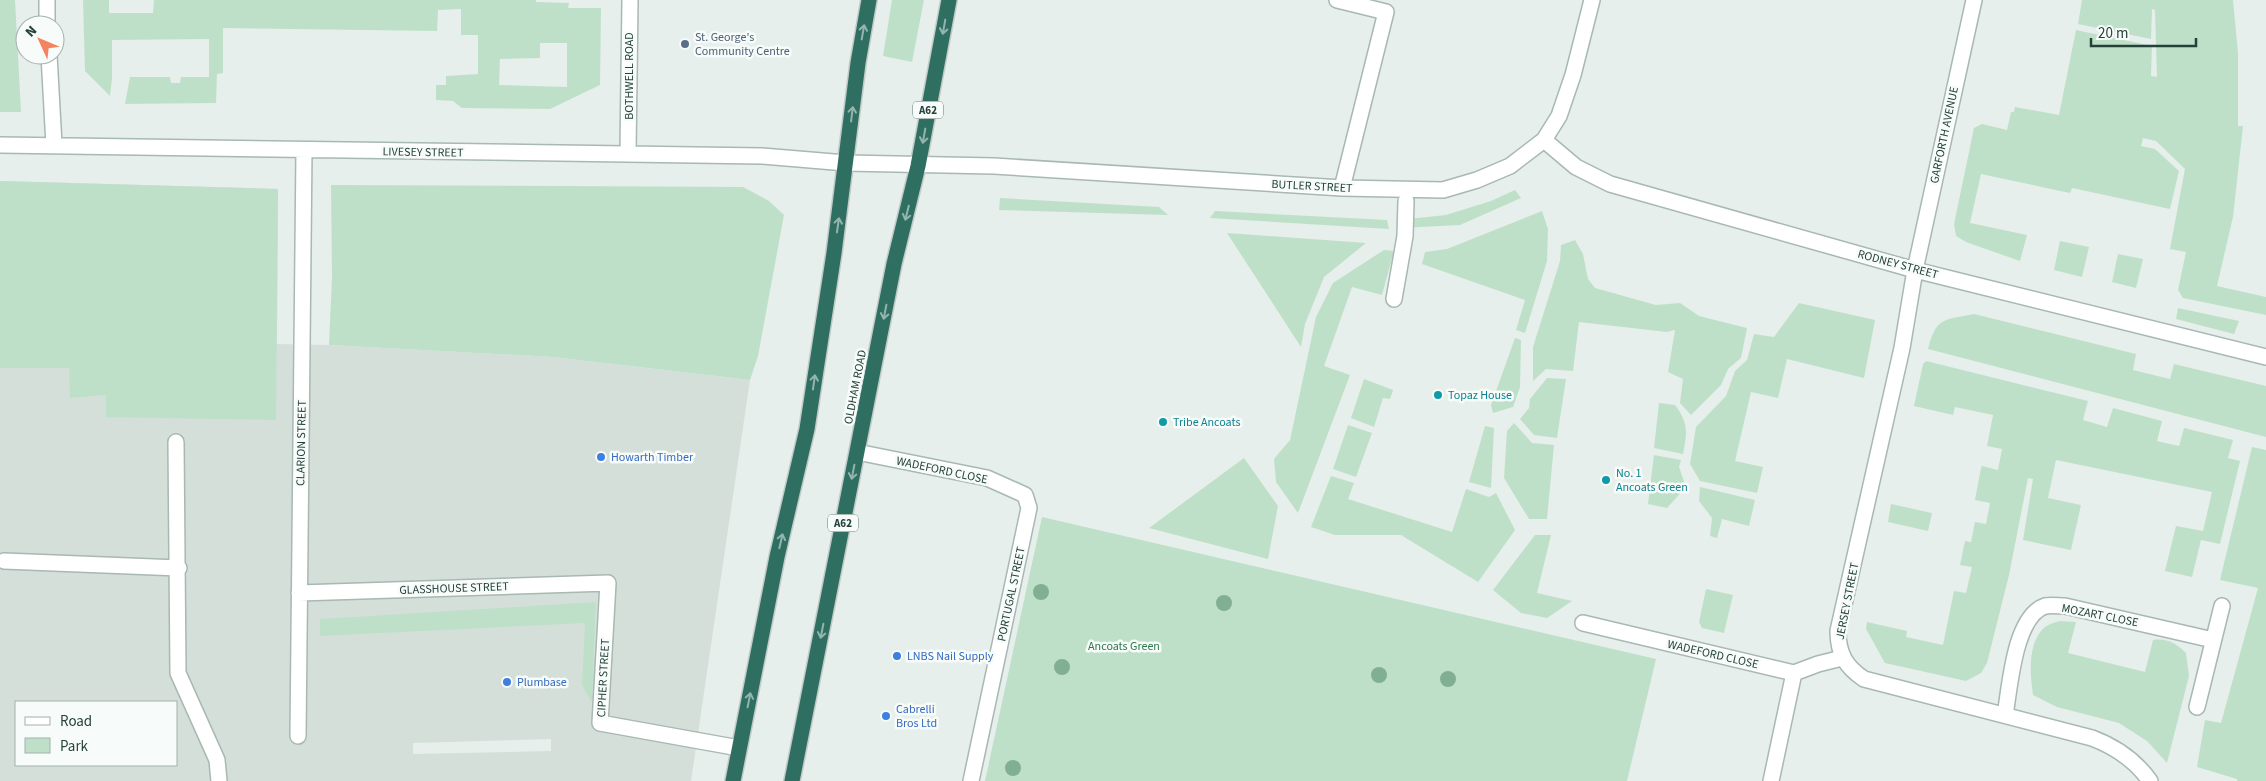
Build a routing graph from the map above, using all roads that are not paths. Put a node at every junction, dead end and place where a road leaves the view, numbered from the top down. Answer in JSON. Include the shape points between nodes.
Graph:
{"nodes":[{"id":1,"x":47,"y":0,"type":"edge"},
{"id":2,"x":630,"y":0,"type":"edge"},
{"id":3,"x":869,"y":0,"type":"edge"},
{"id":4,"x":949,"y":0,"type":"edge"},
{"id":5,"x":1337,"y":0,"type":"edge"},
{"id":6,"x":1592,"y":0,"type":"edge"},
{"id":7,"x":1974,"y":0,"type":"edge"},
{"id":8,"x":47,"y":15,"type":"edge"},
{"id":9,"x":50,"y":65,"type":"edge"},
{"id":10,"x":1544,"y":140,"type":"junction"},
{"id":11,"x":0,"y":145,"type":"edge"},
{"id":12,"x":54,"y":145,"type":"junction"},
{"id":13,"x":304,"y":150,"type":"junction"},
{"id":14,"x":628,"y":153,"type":"junction"},
{"id":15,"x":846,"y":163,"type":"junction"},
{"id":16,"x":918,"y":166,"type":"junction"},
{"id":17,"x":1342,"y":188,"type":"junction"},
{"id":18,"x":1406,"y":201,"type":"dead end"},
{"id":19,"x":1915,"y":270,"type":"junction"},
{"id":20,"x":1394,"y":299,"type":"dead end"},
{"id":21,"x":2266,"y":357,"type":"edge"},
{"id":22,"x":176,"y":442,"type":"dead end"},
{"id":23,"x":857,"y":452,"type":"junction"},
{"id":24,"x":1025,"y":495,"type":"joint"},
{"id":25,"x":4,"y":561,"type":"dead end"},
{"id":26,"x":179,"y":568,"type":"junction"},
{"id":27,"x":608,"y":583,"type":"joint"},
{"id":28,"x":299,"y":593,"type":"junction"},
{"id":29,"x":2222,"y":606,"type":"dead end"},
{"id":30,"x":1583,"y":624,"type":"dead end"},
{"id":31,"x":2213,"y":640,"type":"junction"},
{"id":32,"x":1842,"y":658,"type":"junction"},
{"id":33,"x":1794,"y":673,"type":"junction"},
{"id":34,"x":2197,"y":707,"type":"dead end"},
{"id":35,"x":2005,"y":715,"type":"junction"},
{"id":36,"x":298,"y":736,"type":"dead end"},
{"id":37,"x":739,"y":748,"type":"junction"},
{"id":38,"x":220,"y":781,"type":"edge"},
{"id":39,"x":733,"y":781,"type":"edge"},
{"id":40,"x":792,"y":781,"type":"edge"},
{"id":41,"x":971,"y":781,"type":"edge"},
{"id":42,"x":1771,"y":781,"type":"edge"},
{"id":43,"x":2150,"y":781,"type":"edge"}],
"edges":[{"from":1,"to":8,"type":"street"},
{"from":2,"to":14,"type":"street","name":"BOTHWELL ROAD"},
{"from":15,"to":3,"type":"highway","one_way":true},
{"from":4,"to":16,"type":"highway","name":"OLDHAM ROAD","number":"A62","one_way":true},
{"from":5,"to":17,"type":"street","via":[[1386,12]]},
{"from":6,"to":10,"type":"street","name":"BUTLER STREET","via":[[1559,116]]},
{"from":7,"to":19,"type":"street","name":"GARFORTH AVENUE"},
{"from":9,"to":12,"type":"street"},
{"from":10,"to":17,"type":"street","name":"BUTLER STREET","via":[[1510,166],[1443,190]]},
{"from":10,"to":19,"type":"street","name":"RODNEY STREET","via":[[1576,167],[1610,184]]},
{"from":11,"to":12,"type":"street","name":"LIVESEY STREET"},
{"from":12,"to":13,"type":"street","name":"LIVESEY STREET"},
{"from":13,"to":14,"type":"street","name":"LIVESEY STREET"},
{"from":13,"to":28,"type":"street","name":"CLARION STREET"},
{"from":14,"to":15,"type":"street","name":"LIVESEY STREET","via":[[762,156]]},
{"from":15,"to":16,"type":"street","name":"BUTLER STREET"},
{"from":37,"to":15,"type":"highway","one_way":true,"via":[[806,429]]},
{"from":16,"to":17,"type":"street","name":"BUTLER STREET","via":[[994,166]]},
{"from":16,"to":23,"type":"highway","name":"OLDHAM ROAD","number":"A62","one_way":true,"via":[[894,264]]},
{"from":18,"to":20,"type":"street","via":[[1405,236]]},
{"from":19,"to":21,"type":"street","name":"RODNEY STREET"},
{"from":19,"to":32,"type":"street","name":"JERSEY STREET","via":[[1902,348],[1838,631]]},
{"from":22,"to":26,"type":"street"},
{"from":23,"to":24,"type":"street","name":"WADEFORD CLOSE","via":[[987,478]]},
{"from":23,"to":40,"type":"highway","name":"OLDHAM ROAD","number":"A62","one_way":true},
{"from":24,"to":41,"type":"street","name":"PORTUGAL STREET","via":[[1029,508]]},
{"from":25,"to":26,"type":"street"},
{"from":26,"to":38,"type":"street","via":[[178,674],[217,760]]},
{"from":27,"to":28,"type":"street","name":"GLASSHOUSE STREET"},
{"from":27,"to":37,"type":"street","name":"CIPHER STREET","via":[[600,723]]},
{"from":28,"to":36,"type":"street","name":"CLARION STREET"},
{"from":29,"to":31,"type":"street"},
{"from":30,"to":33,"type":"street","name":"WADEFORD CLOSE"},
{"from":31,"to":34,"type":"street"},
{"from":31,"to":35,"type":"street","name":"MOZART CLOSE","via":[[2065,606],[2046,606],[2033,614],[2025,625]]},
{"from":32,"to":33,"type":"street"},
{"from":32,"to":35,"type":"street","name":"JERSEY STREET","via":[[1854,672],[1870,681]]},
{"from":33,"to":42,"type":"street"},
{"from":35,"to":43,"type":"street","name":"JERSEY STREET","via":[[2105,743],[2131,760]]},
{"from":37,"to":39,"type":"highway"}]}
